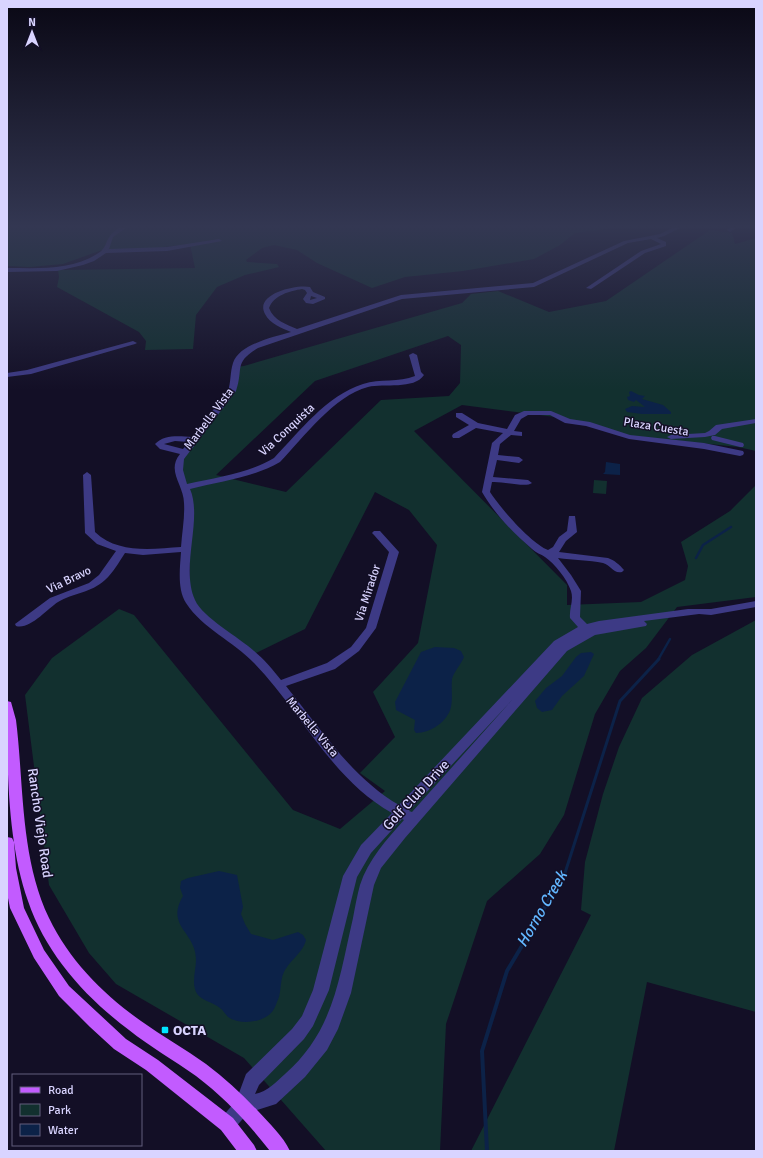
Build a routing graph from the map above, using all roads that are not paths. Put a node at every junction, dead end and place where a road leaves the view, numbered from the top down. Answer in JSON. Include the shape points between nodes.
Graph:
{"nodes":[{"id":1,"x":540,"y":282,"type":"edge"},
{"id":2,"x":598,"y":282,"type":"edge"},
{"id":3,"x":589,"y":288,"type":"dead end"},
{"id":4,"x":310,"y":293,"type":"dead end"},
{"id":5,"x":297,"y":332,"type":"junction"},
{"id":6,"x":133,"y":343,"type":"dead end"},
{"id":7,"x":413,"y":356,"type":"dead end"},
{"id":8,"x":7,"y":375,"type":"edge"},
{"id":9,"x":459,"y":415,"type":"dead end"},
{"id":10,"x":756,"y":421,"type":"edge"},
{"id":11,"x":474,"y":425,"type":"junction"},
{"id":12,"x":604,"y":430,"type":"junction"},
{"id":13,"x":509,"y":432,"type":"junction"},
{"id":14,"x":520,"y":434,"type":"dead end"},
{"id":15,"x":714,"y":435,"type":"junction"},
{"id":16,"x":456,"y":436,"type":"dead end"},
{"id":17,"x":193,"y":440,"type":"junction"},
{"id":18,"x":704,"y":446,"type":"junction"},
{"id":19,"x":184,"y":452,"type":"junction"},
{"id":20,"x":493,"y":457,"type":"junction"},
{"id":21,"x":519,"y":460,"type":"dead end"},
{"id":22,"x":87,"y":475,"type":"dead end"},
{"id":23,"x":488,"y":480,"type":"junction"},
{"id":24,"x":528,"y":483,"type":"dead end"},
{"id":25,"x":185,"y":487,"type":"junction"},
{"id":26,"x":572,"y":518,"type":"dead end"},
{"id":27,"x":377,"y":533,"type":"dead end"},
{"id":28,"x":187,"y":549,"type":"junction"},
{"id":29,"x":122,"y":550,"type":"junction"},
{"id":30,"x":549,"y":554,"type":"junction"},
{"id":31,"x":619,"y":570,"type":"dead end"},
{"id":32,"x":756,"y":604,"type":"edge"},
{"id":33,"x":20,"y":624,"type":"dead end"},
{"id":34,"x":587,"y":631,"type":"junction"},
{"id":35,"x":278,"y":685,"type":"junction"},
{"id":36,"x":7,"y":705,"type":"edge"},
{"id":37,"x":406,"y":815,"type":"junction"},
{"id":38,"x":7,"y":842,"type":"edge"},
{"id":39,"x":243,"y":1106,"type":"junction"},
{"id":40,"x":227,"y":1124,"type":"junction"},
{"id":41,"x":248,"y":1151,"type":"edge"},
{"id":42,"x":281,"y":1151,"type":"edge"}],
"edges":[{"from":1,"to":5,"type":"street","name":"Marbella Vista","via":[[514,288],[402,297]]},
{"from":2,"to":3,"type":"street"},
{"from":4,"to":5,"type":"street","via":[[308,288],[293,288],[276,295],[267,306],[266,311],[270,317]]},
{"from":5,"to":17,"type":"street","name":"Marbella Vista","via":[[255,346],[241,356],[236,364],[232,391]]},
{"from":6,"to":8,"type":"street","via":[[28,372]]},
{"from":7,"to":25,"type":"street","name":"Via Conquista","via":[[420,376],[406,382],[366,385],[343,395],[277,460],[265,467],[242,476]]},
{"from":9,"to":11,"type":"street"},
{"from":10,"to":15,"type":"street","name":"Plaza Cuesta","via":[[719,427]]},
{"from":11,"to":13,"type":"street"},
{"from":11,"to":16,"type":"street"},
{"from":12,"to":13,"type":"street","name":"Plaza Cuesta","via":[[568,421],[551,413],[527,413],[518,418]]},
{"from":12,"to":15,"type":"street","name":"Plaza Cuesta","via":[[614,429],[651,437]]},
{"from":12,"to":18,"type":"street","name":"Plaza Cuesta","via":[[636,438]]},
{"from":13,"to":14,"type":"street"},
{"from":13,"to":20,"type":"street","via":[[497,442]]},
{"from":15,"to":18,"type":"street","name":"Plaza Cuesta"},
{"from":15,"to":18,"type":"street","name":"Plaza Cuesta","via":[[740,449]]},
{"from":17,"to":19,"type":"street","name":"Marbella Vista"},
{"from":17,"to":19,"type":"street","via":[[170,439],[160,444]]},
{"from":19,"to":25,"type":"street","name":"Marbella Vista","via":[[177,469]]},
{"from":20,"to":21,"type":"street"},
{"from":20,"to":23,"type":"street"},
{"from":22,"to":29,"type":"street","via":[[90,533],[101,543]]},
{"from":23,"to":24,"type":"street"},
{"from":23,"to":30,"type":"street","via":[[486,490],[490,499],[538,549]]},
{"from":25,"to":28,"type":"street","name":"Marbella Vista","via":[[189,500]]},
{"from":26,"to":30,"type":"street","via":[[572,532]]},
{"from":27,"to":35,"type":"street","name":"Via Mirador","via":[[394,552],[371,628],[355,649],[331,666]]},
{"from":28,"to":29,"type":"street"},
{"from":28,"to":35,"type":"street","name":"Marbella Vista","via":[[185,587],[190,602],[252,655]]},
{"from":29,"to":33,"type":"street","name":"Via Bravo","via":[[103,577],[93,585],[54,600],[34,617]]},
{"from":30,"to":31,"type":"street","via":[[608,561]]},
{"from":30,"to":34,"type":"street","via":[[575,589],[577,597],[574,615]]},
{"from":32,"to":34,"type":"street","name":"Golf Club Drive","via":[[711,612],[699,611],[611,622]]},
{"from":34,"to":37,"type":"street","name":"Golf Club Drive","via":[[558,643]]},
{"from":35,"to":37,"type":"street","name":"Marbella Vista","via":[[362,784]]},
{"from":36,"to":39,"type":"main road","name":"Rancho Viejo Road","via":[[25,863],[35,902],[55,942],[82,978],[106,1002],[134,1025],[210,1077]]},
{"from":37,"to":39,"type":"street","name":"Golf Club Drive","via":[[366,848],[350,876],[321,990],[308,1021],[252,1080]]},
{"from":37,"to":39,"type":"street","name":"Golf Club Drive","via":[[367,885],[343,993],[330,1029],[300,1072],[270,1098]]},
{"from":38,"to":40,"type":"main road","via":[[9,868],[18,908],[39,954],[64,992],[120,1044],[152,1065]]},
{"from":39,"to":40,"type":"street","name":"Golf Club Drive"},
{"from":39,"to":42,"type":"main road","name":"Rancho Viejo Road"},
{"from":40,"to":41,"type":"main road"}]}
